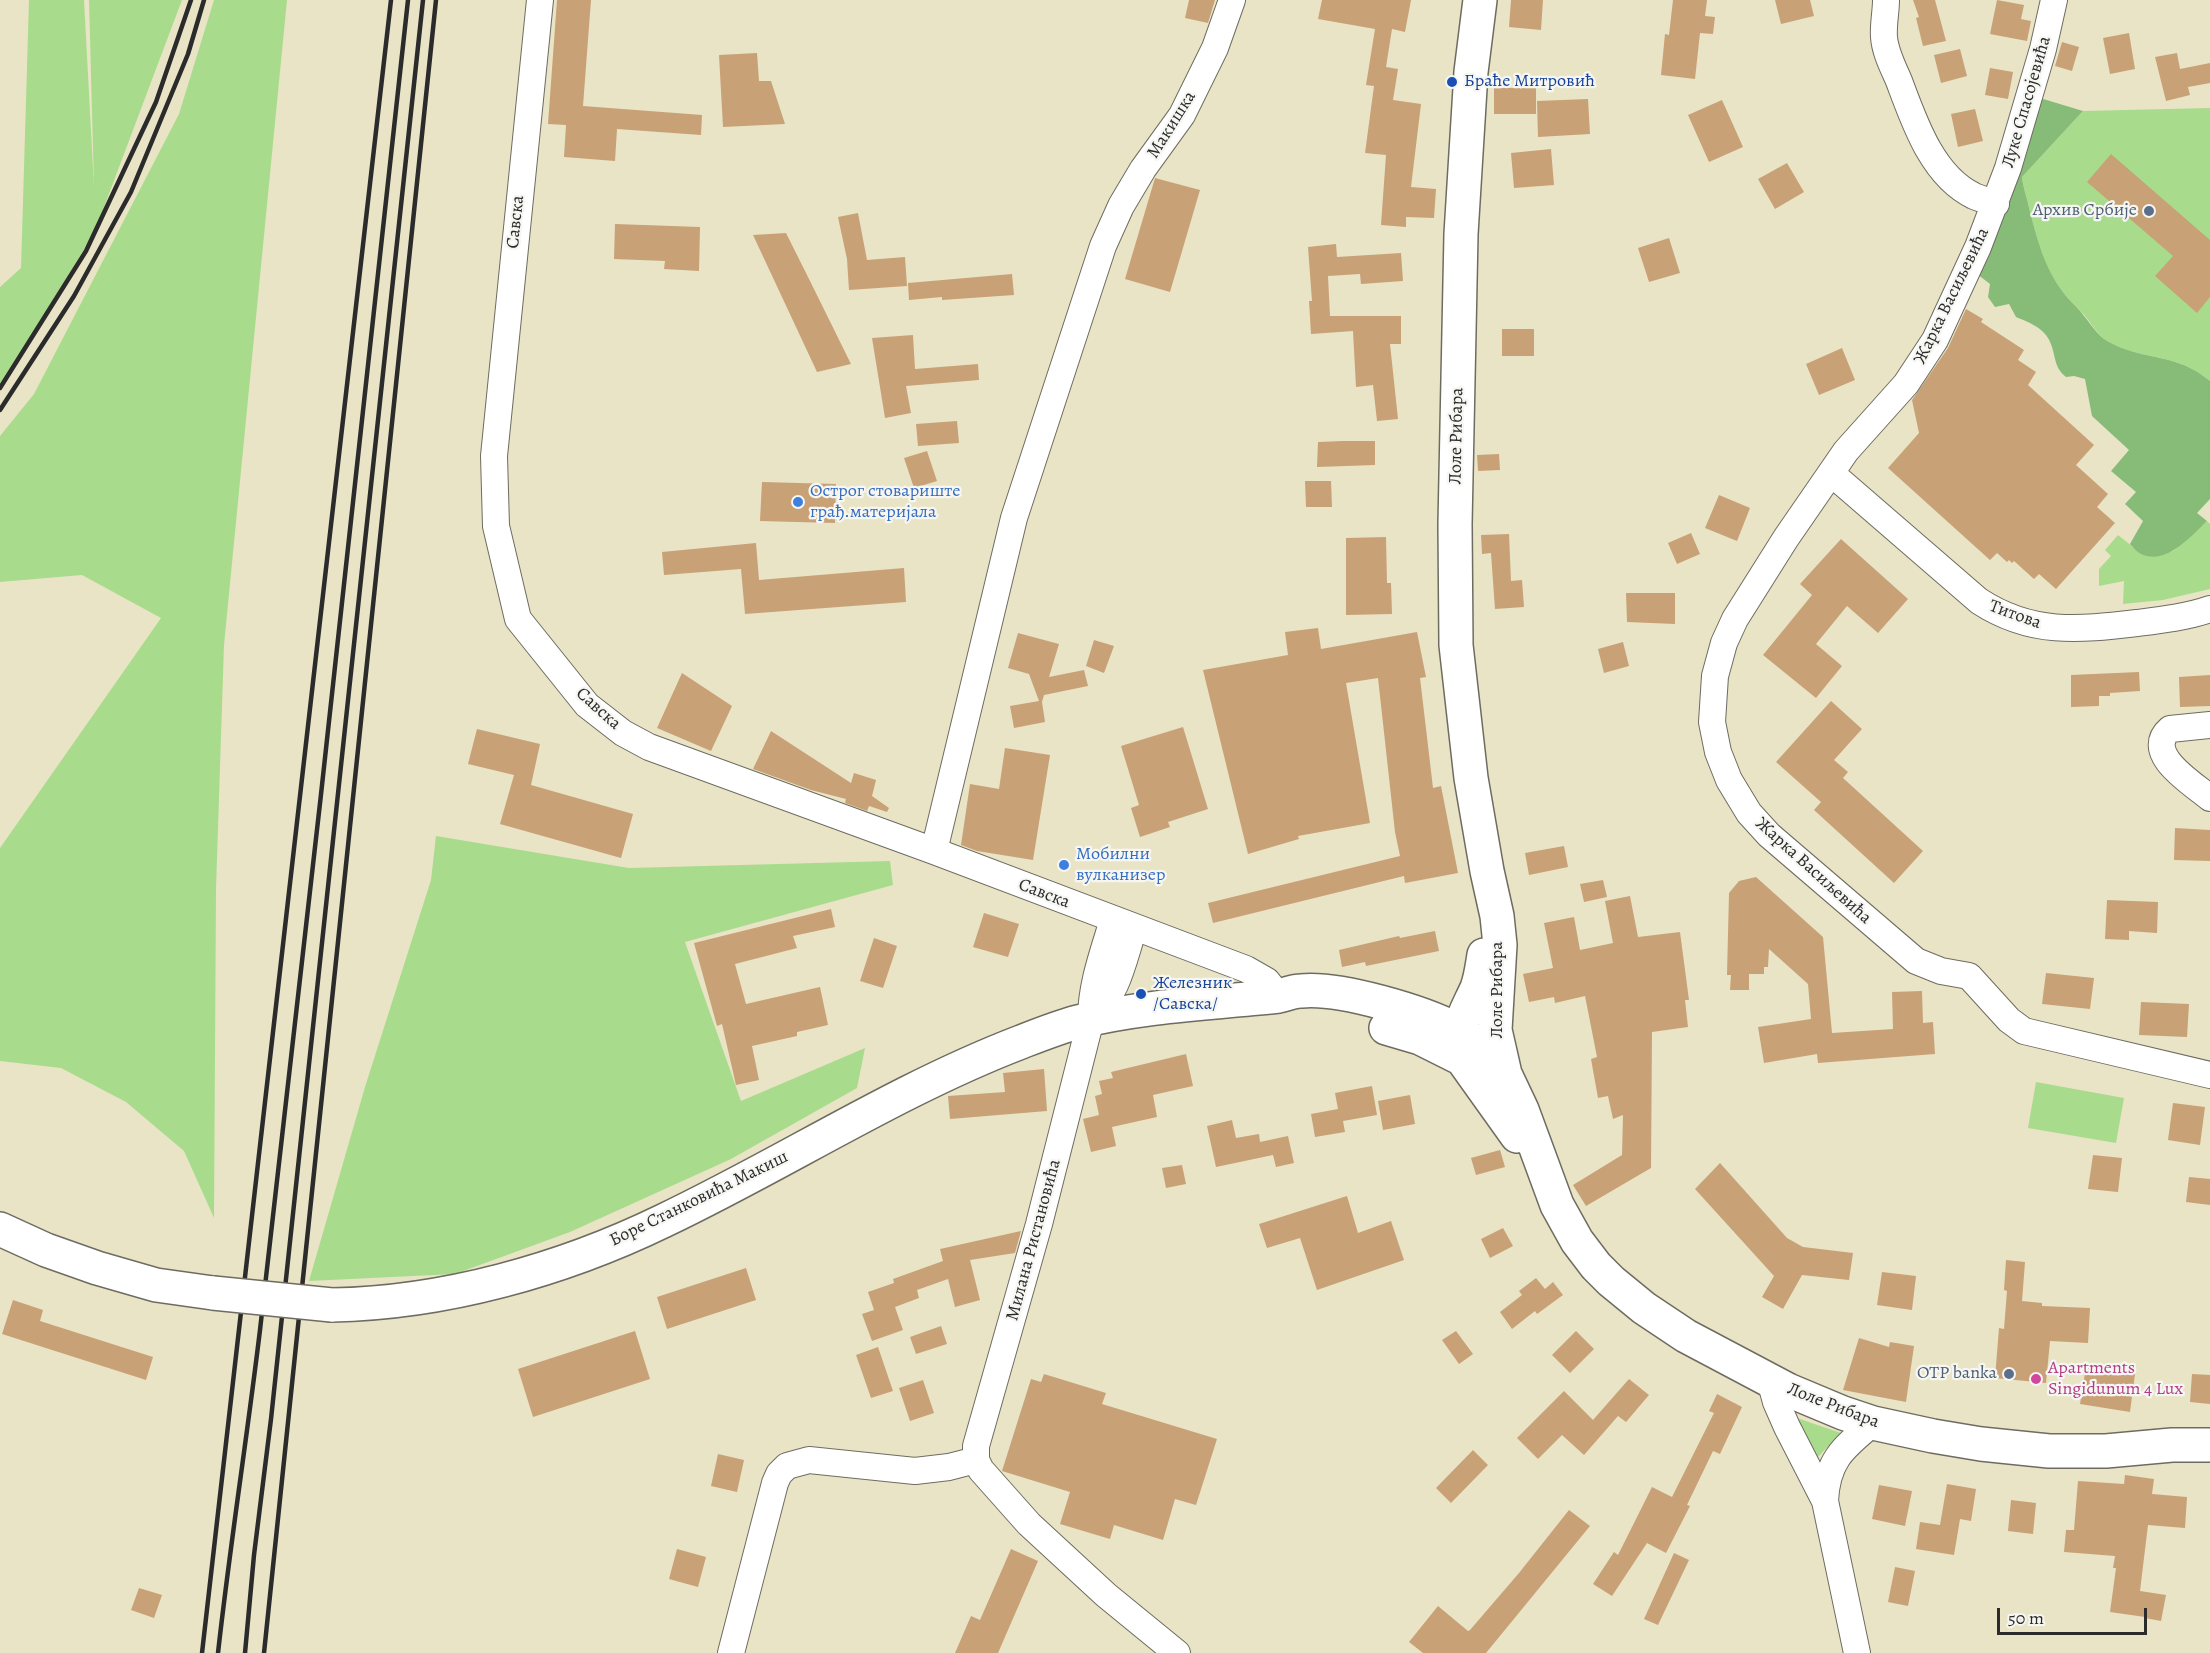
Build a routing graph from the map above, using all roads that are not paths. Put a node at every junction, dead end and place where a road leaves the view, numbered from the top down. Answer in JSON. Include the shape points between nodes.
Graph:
{"nodes":[{"id":1,"x":540,"y":0,"type":"edge"},
{"id":2,"x":1232,"y":0,"type":"edge"},
{"id":3,"x":1480,"y":0,"type":"edge"},
{"id":4,"x":1886,"y":0,"type":"edge"},
{"id":5,"x":2054,"y":0,"type":"edge"},
{"id":6,"x":1996,"y":204,"type":"junction"},
{"id":7,"x":1831,"y":473,"type":"junction"},
{"id":8,"x":2210,"y":609,"type":"edge"},
{"id":9,"x":2210,"y":725,"type":"edge"},
{"id":10,"x":2210,"y":798,"type":"edge"},
{"id":11,"x":934,"y":851,"type":"junction"},
{"id":12,"x":1124,"y":924,"type":"junction"},
{"id":13,"x":1279,"y":996,"type":"junction"},
{"id":14,"x":1091,"y":1019,"type":"junction"},
{"id":15,"x":1474,"y":1043,"type":"junction"},
{"id":16,"x":2210,"y":1075,"type":"edge"},
{"id":17,"x":1544,"y":1174,"type":"junction"},
{"id":18,"x":0,"y":1229,"type":"edge"},
{"id":19,"x":1770,"y":1380,"type":"junction"},
{"id":20,"x":1873,"y":1424,"type":"junction"},
{"id":21,"x":2210,"y":1431,"type":"edge"},
{"id":22,"x":2172,"y":1445,"type":"junction"},
{"id":23,"x":2210,"y":1445,"type":"edge"},
{"id":24,"x":976,"y":1460,"type":"junction"},
{"id":25,"x":1825,"y":1501,"type":"junction"},
{"id":26,"x":731,"y":1653,"type":"edge"},
{"id":27,"x":1177,"y":1653,"type":"edge"},
{"id":28,"x":1857,"y":1653,"type":"edge"}],
"edges":[{"from":1,"to":11,"type":"street","name":"Савска","via":[[494,456],[496,526],[518,619],[587,705],[623,733],[680,760]]},
{"from":2,"to":11,"type":"street","name":"Макишка","via":[[1215,48],[1182,115],[1143,169],[1103,246],[1014,518]]},
{"from":3,"to":15,"type":"main road","name":"Лоле Рибара","via":[[1463,179],[1456,645],[1471,778],[1500,945]]},
{"from":4,"to":6,"type":"street","via":[[1886,49],[1930,153],[1962,188]]},
{"from":5,"to":6,"type":"street","name":"Луке Спасојевића","via":[[2017,142]]},
{"from":6,"to":7,"type":"street","name":"Жарка Васиљевића","via":[[1922,362]]},
{"from":7,"to":8,"type":"street","name":"Титова","via":[[1979,601],[2024,622],[2056,629],[2096,628]]},
{"from":7,"to":16,"type":"street","name":"Жарка Васиљевића","via":[[1735,619],[1715,676],[1712,722],[1718,752],[1749,813],[1769,835],[1904,952],[1941,971],[1969,976],[2024,1031]]},
{"from":9,"to":10,"type":"street","via":[[2174,727],[2161,739],[2162,754]]},
{"from":11,"to":12,"type":"street","name":"Савска"},
{"from":12,"to":13,"type":"street","name":"Савска","via":[[1246,969],[1267,981]]},
{"from":12,"to":14,"type":"street","name":"Милана Ристановића","via":[[1113,991]]},
{"from":13,"to":14,"type":"main road","name":"Боре Станковића Макиш"},
{"from":13,"to":15,"type":"main road","name":"Савска","via":[[1298,1007],[1420,1038]]},
{"from":14,"to":18,"type":"main road","name":"Боре Станковића Макиш","bridge":true,"via":[[1020,1042],[948,1073],[663,1221],[579,1256],[476,1287],[384,1303],[332,1305],[213,1293],[156,1285],[97,1268]]},
{"from":14,"to":24,"type":"street","name":"Милана Ристановића","via":[[1039,1224],[976,1446]]},
{"from":15,"to":17,"type":"main road","name":"Лоле Рибара"},
{"from":15,"to":17,"type":"main road","name":"Лоле Рибара","via":[[1505,1074]]},
{"from":17,"to":19,"type":"main road","name":"Лоле Рибара","via":[[1577,1241],[1611,1281],[1686,1336]]},
{"from":19,"to":20,"type":"main road","name":"Лоле Рибара"},
{"from":19,"to":25,"type":"street","via":[[1787,1427]]},
{"from":20,"to":22,"type":"main road","name":"Лоле Рибара","via":[[1981,1444],[2049,1451]]},
{"from":20,"to":25,"type":"street","via":[[1835,1461],[1827,1477]]},
{"from":21,"to":22,"type":"main road"},
{"from":22,"to":23,"type":"main road","name":"Лоле Рибара"},
{"from":24,"to":26,"type":"street","via":[[915,1471],[809,1460],[787,1466],[775,1483]]},
{"from":24,"to":27,"type":"street","via":[[1029,1524]]},
{"from":25,"to":28,"type":"street"}]}
